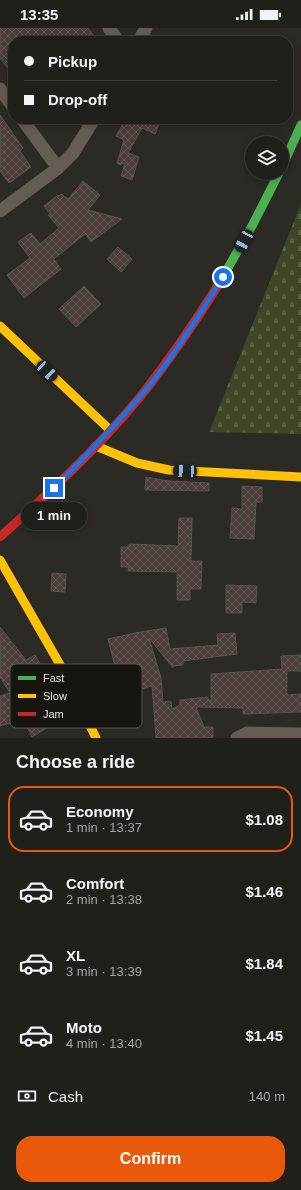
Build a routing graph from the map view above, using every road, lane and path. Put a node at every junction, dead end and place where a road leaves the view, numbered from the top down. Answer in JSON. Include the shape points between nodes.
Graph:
{"nodes":[{"id":1,"x":0,"y":89,"type":"edge"},
{"id":2,"x":8,"y":100,"type":"edge"},
{"id":3,"x":26,"y":124,"type":"edge"},
{"id":4,"x":91,"y":124,"type":"edge"},
{"id":5,"x":301,"y":125,"type":"edge"},
{"id":6,"x":289,"y":152,"type":"edge"},
{"id":7,"x":58,"y":168,"type":"junction"},
{"id":8,"x":275,"y":180,"type":"edge"},
{"id":9,"x":0,"y":211,"type":"edge"},
{"id":10,"x":0,"y":326,"type":"edge"},
{"id":11,"x":110,"y":430,"type":"junction"},
{"id":12,"x":96,"y":446,"type":"junction"},
{"id":13,"x":280,"y":476,"type":"junction"},
{"id":14,"x":301,"y":477,"type":"edge"},
{"id":15,"x":301,"y":486,"type":"edge"},
{"id":16,"x":0,"y":537,"type":"edge"},
{"id":17,"x":0,"y":560,"type":"edge"},
{"id":18,"x":60,"y":664,"type":"edge"},
{"id":19,"x":92,"y":728,"type":"edge"},
{"id":20,"x":301,"y":734,"type":"edge"},
{"id":21,"x":96,"y":738,"type":"edge"},
{"id":22,"x":237,"y":738,"type":"edge"}],
"edges":[{"from":1,"to":2,"type":"street"},
{"from":3,"to":7,"type":"street"},
{"from":4,"to":7,"type":"street","via":[[73,154]]},
{"from":5,"to":6,"type":"main road"},
{"from":7,"to":9,"type":"street"},
{"from":8,"to":11,"type":"main road","via":[[237,254],[195,322],[157,375]]},
{"from":10,"to":11,"type":"main road"},
{"from":11,"to":12,"type":"main road"},
{"from":12,"to":13,"type":"main road","via":[[137,463],[169,470]]},
{"from":12,"to":16,"type":"main road","via":[[44,499]]},
{"from":13,"to":14,"type":"main road"},
{"from":13,"to":15,"type":"street"},
{"from":17,"to":18,"type":"main road"},
{"from":19,"to":21,"type":"main road"},
{"from":20,"to":22,"type":"street","via":[[247,733]]}]}
